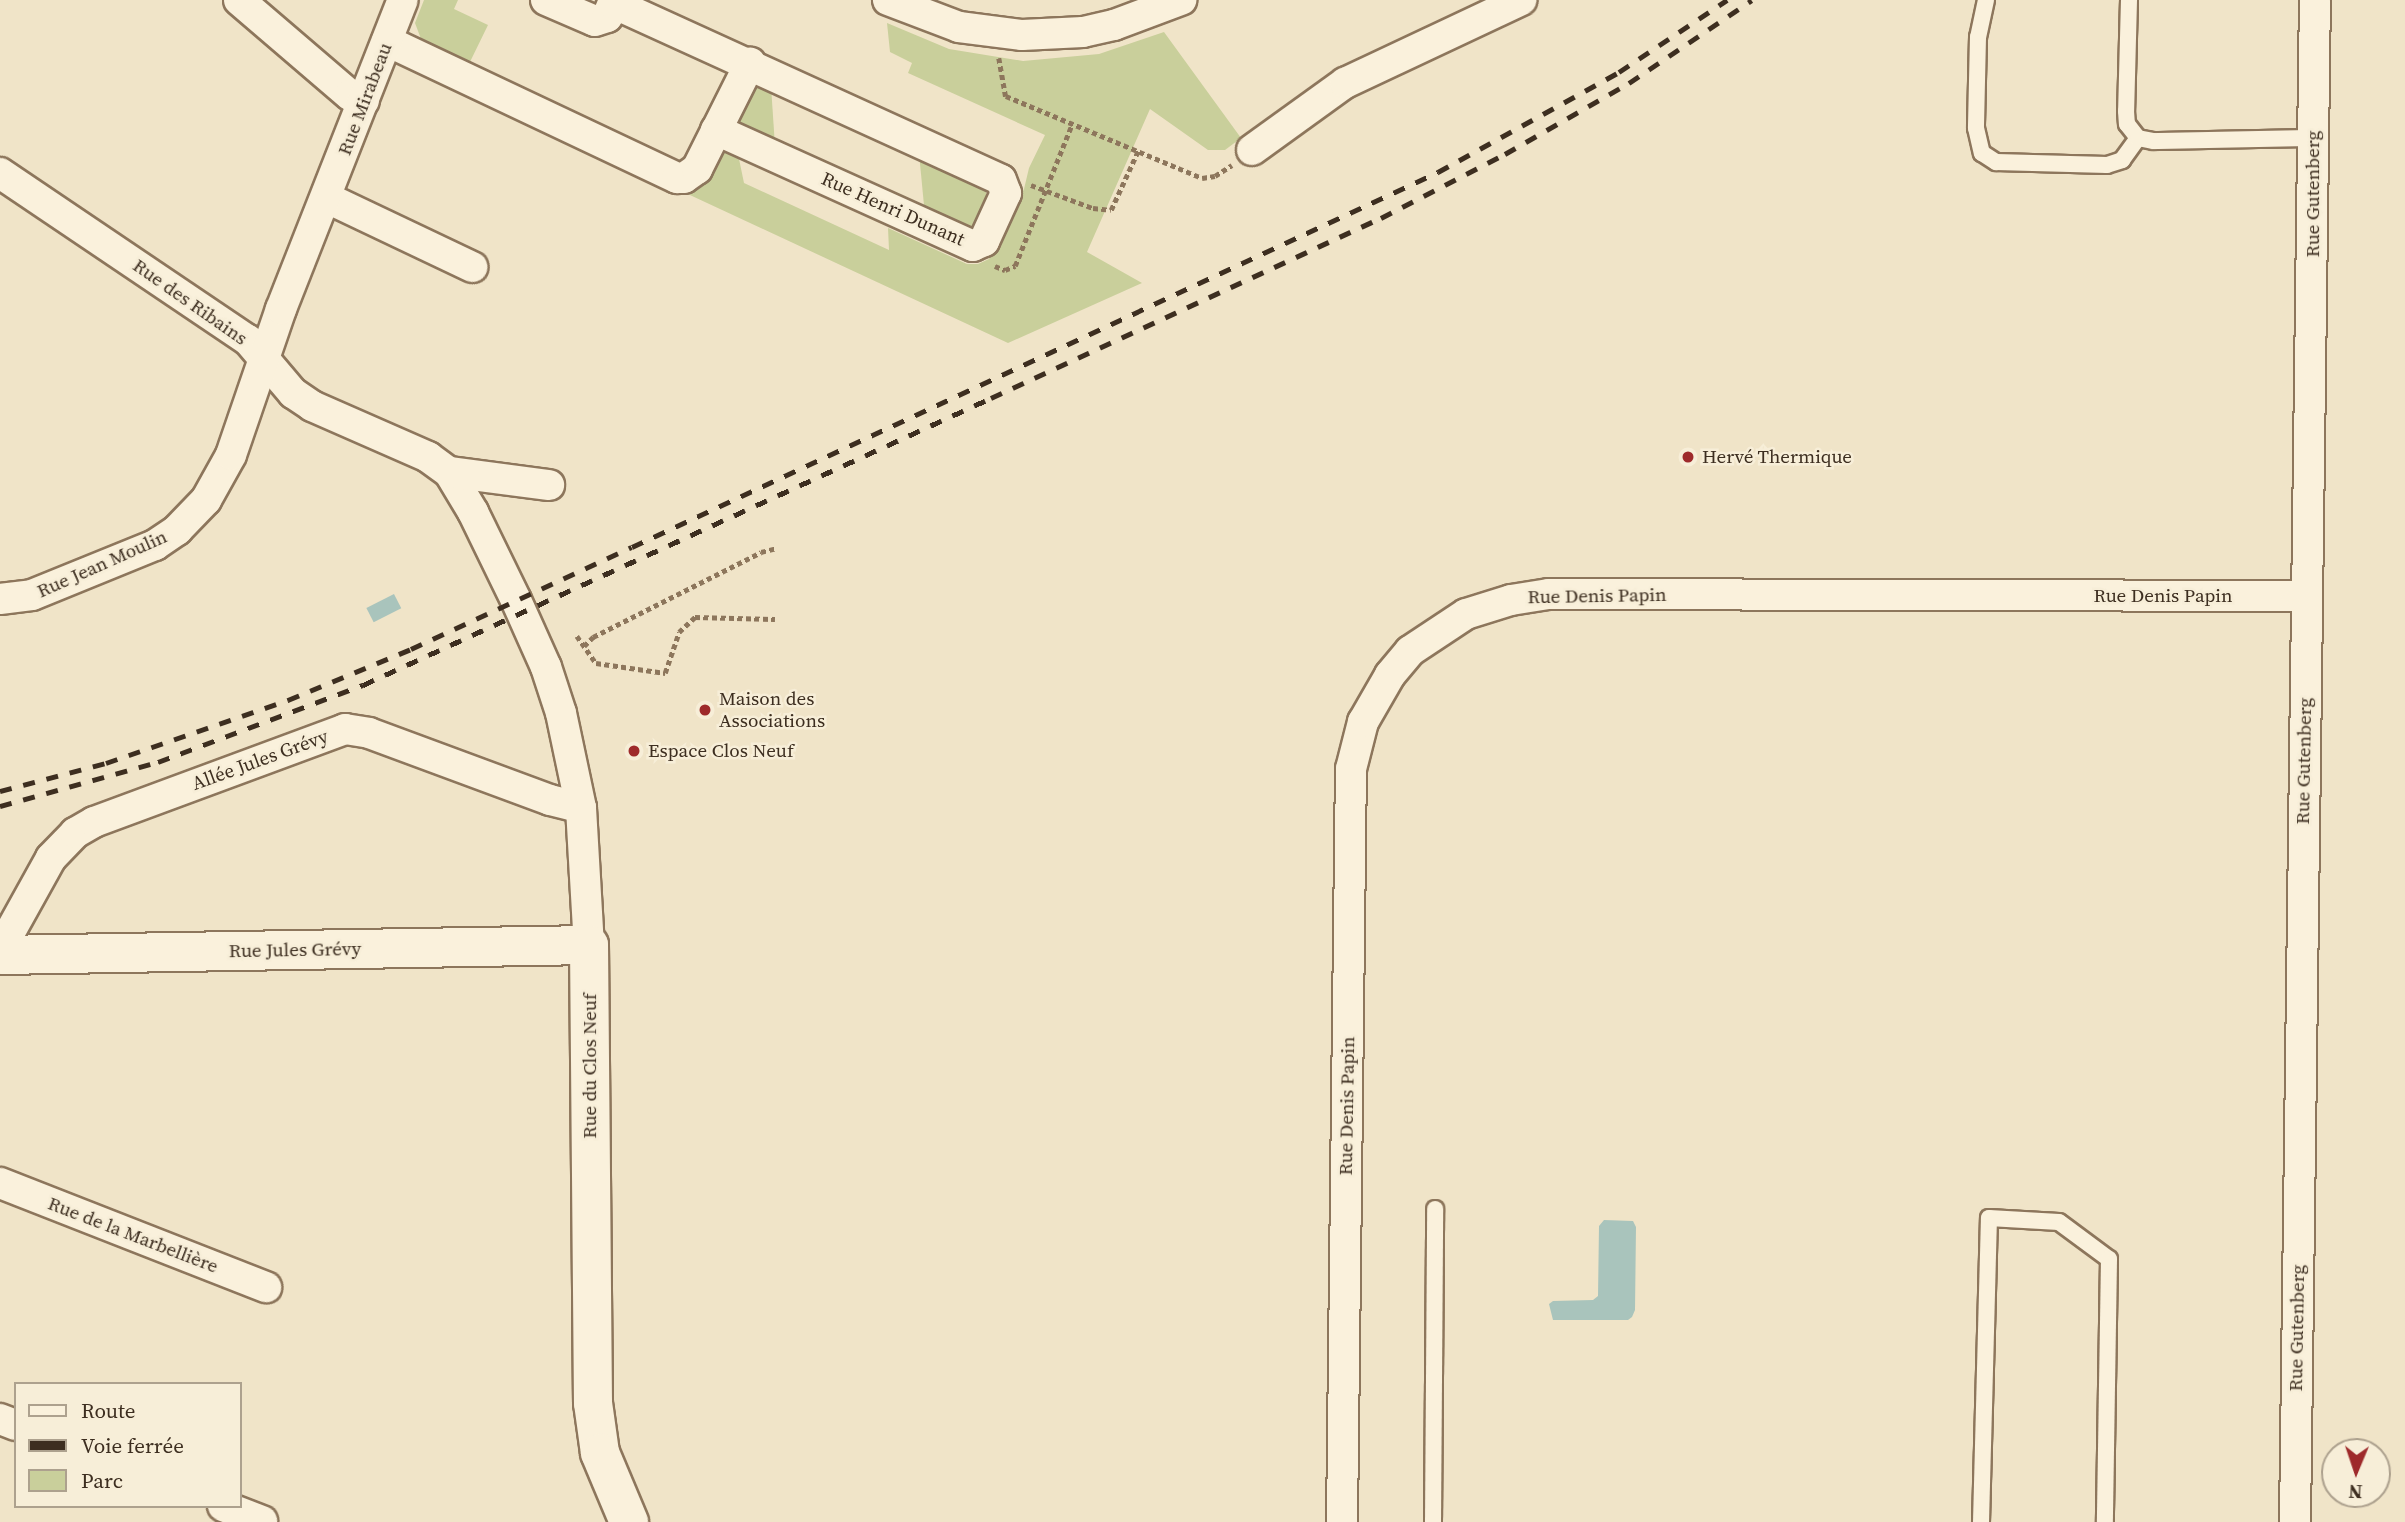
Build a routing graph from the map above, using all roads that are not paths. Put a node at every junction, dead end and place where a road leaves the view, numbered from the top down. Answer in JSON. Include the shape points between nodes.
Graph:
{"nodes":[{"id":1,"x":239,"y":0,"type":"edge"},
{"id":2,"x":403,"y":0,"type":"edge"},
{"id":3,"x":546,"y":0,"type":"edge"},
{"id":4,"x":1181,"y":0,"type":"edge"},
{"id":5,"x":1986,"y":0,"type":"edge"},
{"id":6,"x":2129,"y":0,"type":"edge"},
{"id":7,"x":2315,"y":0,"type":"edge"},
{"id":8,"x":614,"y":1,"type":"edge"},
{"id":9,"x":895,"y":1,"type":"edge"},
{"id":10,"x":1504,"y":4,"type":"edge"},
{"id":11,"x":387,"y":41,"type":"junction"},
{"id":12,"x":750,"y":63,"type":"junction"},
{"id":13,"x":364,"y":101,"type":"junction"},
{"id":14,"x":716,"y":130,"type":"junction"},
{"id":15,"x":2138,"y":138,"type":"junction"},
{"id":16,"x":2313,"y":138,"type":"junction"},
{"id":17,"x":1252,"y":150,"type":"road end"},
{"id":18,"x":0,"y":173,"type":"edge"},
{"id":19,"x":327,"y":198,"type":"junction"},
{"id":20,"x":472,"y":267,"type":"dead end"},
{"id":21,"x":265,"y":359,"type":"junction"},
{"id":22,"x":449,"y":472,"type":"junction"},
{"id":23,"x":550,"y":485,"type":"dead end"},
{"id":24,"x":2306,"y":596,"type":"junction"},
{"id":25,"x":0,"y":599,"type":"edge"},
{"id":26,"x":522,"y":613,"type":"joint"},
{"id":27,"x":581,"y":808,"type":"junction"},
{"id":28,"x":589,"y":945,"type":"junction"},
{"id":29,"x":0,"y":953,"type":"edge"},
{"id":30,"x":0,"y":1183,"type":"edge"},
{"id":31,"x":1435,"y":1209,"type":"dead end"},
{"id":32,"x":266,"y":1287,"type":"dead end"},
{"id":33,"x":228,"y":1508,"type":"edge"},
{"id":34,"x":261,"y":1521,"type":"edge"},
{"id":35,"x":629,"y":1522,"type":"edge"},
{"id":36,"x":1342,"y":1522,"type":"edge"},
{"id":37,"x":1433,"y":1522,"type":"edge"},
{"id":38,"x":1981,"y":1522,"type":"edge"},
{"id":39,"x":2105,"y":1522,"type":"edge"},
{"id":40,"x":2295,"y":1522,"type":"edge"}],
"edges":[{"from":1,"to":13,"type":"street","via":[[350,95]]},
{"from":2,"to":11,"type":"street","name":"Rue Mirabeau"},
{"from":3,"to":8,"type":"street","via":[[595,22],[607,17]]},
{"from":4,"to":9,"type":"street","via":[[1147,15],[1083,32],[995,34],[959,27]]},
{"from":5,"to":15,"type":"lane","via":[[1978,37],[1976,128],[1982,153],[1996,162],[2107,165],[2122,159]]},
{"from":6,"to":15,"type":"lane","via":[[2126,111],[2127,124]]},
{"from":7,"to":16,"type":"street","name":"Rue Gutenberg"},
{"from":8,"to":12,"type":"street"},
{"from":10,"to":17,"type":"street","via":[[1345,83]]},
{"from":11,"to":13,"type":"street","name":"Rue Mirabeau"},
{"from":11,"to":14,"type":"street","via":[[677,178],[697,169]]},
{"from":12,"to":14,"type":"street"},
{"from":12,"to":14,"type":"street","name":"Rue Henri Dunant","via":[[1002,180],[1006,193],[984,242],[973,246]]},
{"from":13,"to":19,"type":"street","name":"Rue Mirabeau"},
{"from":15,"to":16,"type":"lane"},
{"from":16,"to":24,"type":"street","name":"Rue Gutenberg"},
{"from":18,"to":21,"type":"street","name":"Rue des Ribains","via":[[194,301],[248,340]]},
{"from":19,"to":20,"type":"street"},
{"from":19,"to":21,"type":"street","name":"Rue Mirabeau"},
{"from":21,"to":22,"type":"street","name":"Rue des Ribains","via":[[293,393],[312,406],[428,457]]},
{"from":21,"to":25,"type":"street","name":"Rue Jean Moulin","via":[[231,455],[206,500],[177,530],[155,545],[32,595]]},
{"from":22,"to":23,"type":"street","name":"Rue des Ribains"},
{"from":22,"to":26,"type":"street","name":"Rue des Ribains"},
{"from":24,"to":36,"type":"street","name":"Rue Denis Papin","via":[[1549,594],[1465,614],[1410,651],[1363,722],[1351,769]]},
{"from":24,"to":40,"type":"street","name":"Rue Gutenberg"},
{"from":26,"to":27,"type":"street","name":"Rue du Clos Neuf","via":[[561,713]]},
{"from":27,"to":28,"type":"street","name":"Rue du Clos Neuf"},
{"from":27,"to":29,"type":"street","name":"Allée Jules Grévy","via":[[369,733],[345,729],[75,833],[51,858]]},
{"from":28,"to":29,"type":"street","name":"Rue Jules Grévy"},
{"from":28,"to":35,"type":"street","name":"Rue du Clos Neuf","via":[[593,1403],[600,1453]]},
{"from":30,"to":32,"type":"street","name":"Rue de la Marbellière"},
{"from":31,"to":37,"type":"lane"},
{"from":33,"to":34,"type":"street"},
{"from":38,"to":39,"type":"lane","via":[[1989,1218],[2059,1222],[2109,1259]]}]}
